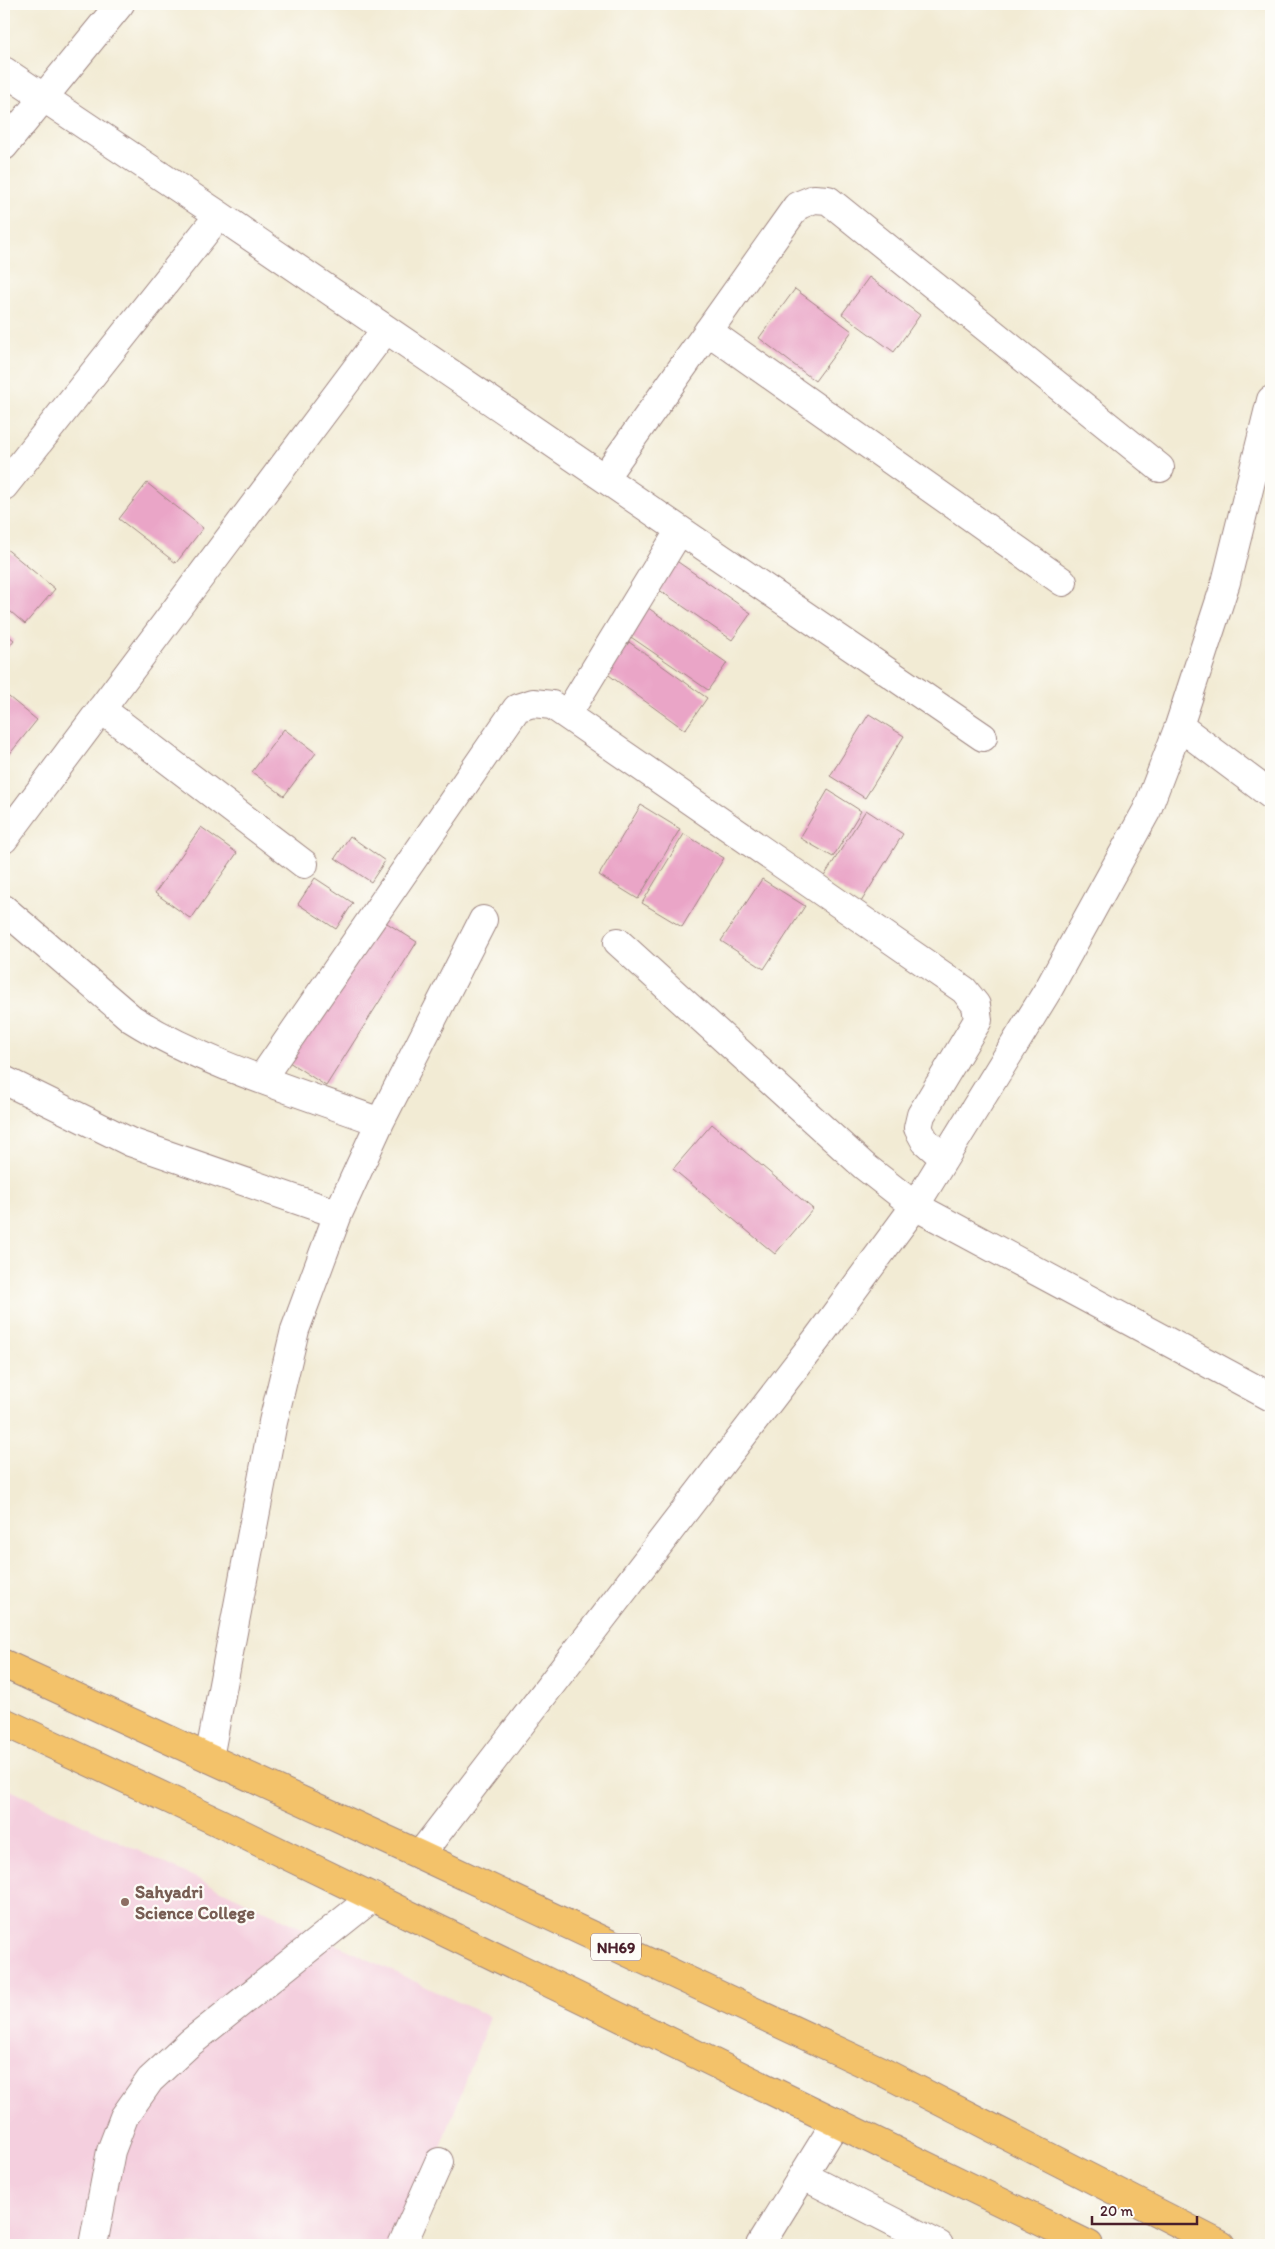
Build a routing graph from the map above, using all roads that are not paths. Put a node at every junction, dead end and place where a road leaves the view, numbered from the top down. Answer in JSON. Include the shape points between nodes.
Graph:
{"nodes":[{"id":1,"x":120,"y":4,"type":"edge"},
{"id":2,"x":4,"y":71,"type":"edge"},
{"id":3,"x":44,"y":97,"type":"junction"},
{"id":4,"x":4,"y":146,"type":"edge"},
{"id":5,"x":219,"y":215,"type":"junction"},
{"id":6,"x":386,"y":329,"type":"junction"},
{"id":7,"x":708,"y":331,"type":"junction"},
{"id":8,"x":1271,"y":400,"type":"edge"},
{"id":9,"x":1160,"y":468,"type":"dead end"},
{"id":10,"x":604,"y":478,"type":"junction"},
{"id":11,"x":4,"y":486,"type":"edge"},
{"id":12,"x":680,"y":530,"type":"junction"},
{"id":13,"x":1063,"y":582,"type":"dead end"},
{"id":14,"x":101,"y":709,"type":"junction"},
{"id":15,"x":567,"y":716,"type":"junction"},
{"id":16,"x":1179,"y":726,"type":"junction"},
{"id":17,"x":983,"y":738,"type":"dead end"},
{"id":18,"x":1271,"y":795,"type":"edge"},
{"id":19,"x":4,"y":839,"type":"edge"},
{"id":20,"x":304,"y":864,"type":"dead end"},
{"id":21,"x":4,"y":909,"type":"edge"},
{"id":22,"x":483,"y":920,"type":"dead end"},
{"id":23,"x":618,"y":942,"type":"dead end"},
{"id":24,"x":262,"y":1078,"type":"junction"},
{"id":25,"x":4,"y":1080,"type":"edge"},
{"id":26,"x":380,"y":1122,"type":"junction"},
{"id":27,"x":944,"y":1158,"type":"junction"},
{"id":28,"x":915,"y":1206,"type":"junction"},
{"id":29,"x":338,"y":1214,"type":"junction"},
{"id":30,"x":1271,"y":1397,"type":"edge"},
{"id":31,"x":4,"y":1664,"type":"edge"},
{"id":32,"x":4,"y":1722,"type":"edge"},
{"id":33,"x":209,"y":1758,"type":"junction"},
{"id":34,"x":420,"y":1855,"type":"junction"},
{"id":35,"x":373,"y":1897,"type":"junction"},
{"id":36,"x":836,"y":2122,"type":"junction"},
{"id":37,"x":439,"y":2162,"type":"dead end"},
{"id":38,"x":804,"y":2176,"type":"junction"},
{"id":39,"x":93,"y":2245,"type":"edge"},
{"id":40,"x":402,"y":2245,"type":"edge"},
{"id":41,"x":760,"y":2245,"type":"edge"},
{"id":42,"x":939,"y":2245,"type":"edge"},
{"id":43,"x":1089,"y":2245,"type":"edge"},
{"id":44,"x":1221,"y":2245,"type":"edge"}],
"edges":[{"from":1,"to":3,"type":"street"},
{"from":2,"to":3,"type":"street"},
{"from":3,"to":4,"type":"street"},
{"from":3,"to":5,"type":"street"},
{"from":5,"to":6,"type":"street"},
{"from":5,"to":11,"type":"street"},
{"from":6,"to":10,"type":"street"},
{"from":6,"to":14,"type":"street"},
{"from":7,"to":9,"type":"street","via":[[797,206],[814,199],[828,200]]},
{"from":7,"to":10,"type":"street"},
{"from":7,"to":13,"type":"street"},
{"from":8,"to":16,"type":"street","via":[[1226,582]]},
{"from":10,"to":12,"type":"street"},
{"from":12,"to":15,"type":"street"},
{"from":12,"to":17,"type":"street"},
{"from":14,"to":19,"type":"street"},
{"from":14,"to":20,"type":"street"},
{"from":15,"to":24,"type":"street","via":[[552,705],[533,703],[518,708]]},
{"from":15,"to":27,"type":"street","via":[[964,990],[976,1005],[978,1020],[921,1115],[918,1128],[925,1141]]},
{"from":16,"to":18,"type":"street"},
{"from":16,"to":27,"type":"street","via":[[1147,810],[1048,990]]},
{"from":21,"to":24,"type":"street","via":[[132,1019],[193,1053]]},
{"from":22,"to":26,"type":"street"},
{"from":23,"to":28,"type":"street","via":[[864,1166]]},
{"from":24,"to":26,"type":"street"},
{"from":25,"to":29,"type":"street","via":[[130,1142]]},
{"from":26,"to":29,"type":"street"},
{"from":27,"to":28,"type":"street"},
{"from":28,"to":30,"type":"street"},
{"from":28,"to":34,"type":"street","via":[[811,1347]]},
{"from":29,"to":33,"type":"street","via":[[293,1339]]},
{"from":31,"to":33,"type":"highway","number":"NH69"},
{"from":32,"to":35,"type":"highway"},
{"from":33,"to":34,"type":"highway","number":"NH69"},
{"from":34,"to":44,"type":"highway","number":"NH69","via":[[881,2071]]},
{"from":35,"to":36,"type":"highway"},
{"from":35,"to":39,"type":"street","via":[[190,2043],[150,2080],[124,2118],[111,2151]]},
{"from":36,"to":38,"type":"street"},
{"from":36,"to":43,"type":"highway"},
{"from":37,"to":40,"type":"street"},
{"from":38,"to":41,"type":"street"},
{"from":38,"to":42,"type":"street"}]}
